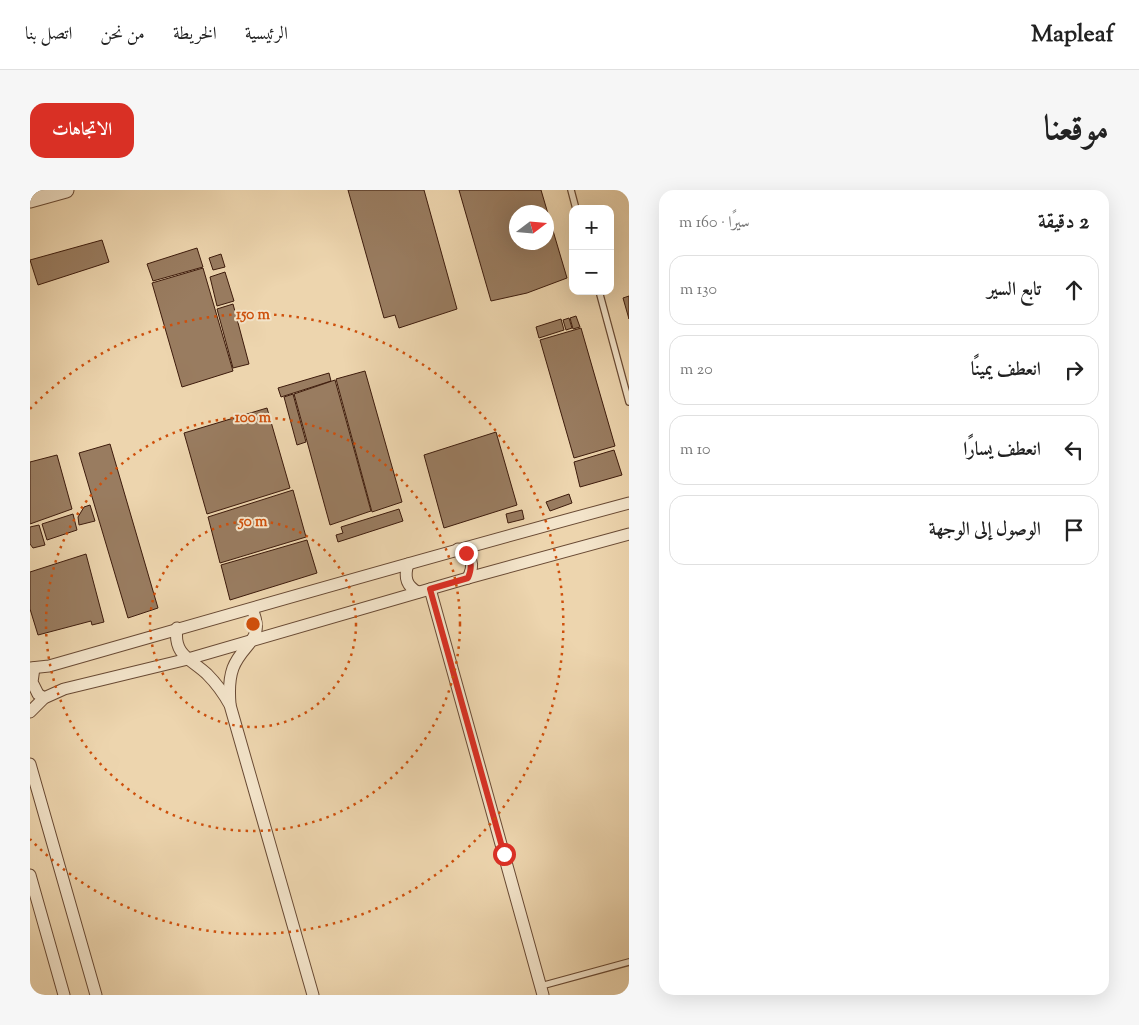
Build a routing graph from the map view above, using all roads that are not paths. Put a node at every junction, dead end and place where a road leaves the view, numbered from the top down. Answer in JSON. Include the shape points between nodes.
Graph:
{"nodes":[{"id":1,"x":66,"y":190,"type":"edge"},
{"id":2,"x":571,"y":190,"type":"edge"},
{"id":3,"x":30,"y":200,"type":"edge"},
{"id":4,"x":575,"y":205,"type":"edge"},
{"id":5,"x":600,"y":295,"type":"edge"},
{"id":6,"x":629,"y":402,"type":"edge"},
{"id":7,"x":629,"y":502,"type":"edge"},
{"id":8,"x":629,"y":534,"type":"edge"},
{"id":9,"x":458,"y":549,"type":"junction"},
{"id":10,"x":408,"y":564,"type":"junction"},
{"id":11,"x":468,"y":578,"type":"junction"},
{"id":12,"x":430,"y":589,"type":"junction"},
{"id":13,"x":418,"y":592,"type":"junction"},
{"id":14,"x":252,"y":609,"type":"junction"},
{"id":15,"x":177,"y":628,"type":"junction"},
{"id":16,"x":253,"y":641,"type":"junction"},
{"id":17,"x":188,"y":660,"type":"junction"},
{"id":18,"x":32,"y":668,"type":"edge"},
{"id":19,"x":44,"y":698,"type":"junction"},
{"id":20,"x":230,"y":705,"type":"junction"},
{"id":21,"x":30,"y":712,"type":"edge"},
{"id":22,"x":30,"y":764,"type":"edge"},
{"id":23,"x":30,"y":875,"type":"edge"},
{"id":24,"x":629,"y":962,"type":"edge"},
{"id":25,"x":542,"y":990,"type":"edge"},
{"id":26,"x":64,"y":995,"type":"edge"},
{"id":27,"x":96,"y":995,"type":"edge"},
{"id":28,"x":313,"y":995,"type":"edge"}],
"edges":[{"from":1,"to":3,"type":"street"},
{"from":2,"to":4,"type":"lane"},
{"from":5,"to":6,"type":"lane"},
{"from":7,"to":9,"type":"street"},
{"from":8,"to":11,"type":"street"},
{"from":9,"to":10,"type":"street"},
{"from":9,"to":11,"type":"street","via":[[471,561],[472,570]]},
{"from":10,"to":13,"type":"street","via":[[407,582]]},
{"from":10,"to":14,"type":"street"},
{"from":11,"to":12,"type":"street"},
{"from":12,"to":13,"type":"street"},
{"from":12,"to":25,"type":"street"},
{"from":13,"to":16,"type":"street"},
{"from":14,"to":15,"type":"street"},
{"from":14,"to":16,"type":"street","via":[[256,619]]},
{"from":15,"to":17,"type":"street","via":[[179,649]]},
{"from":15,"to":18,"type":"street","via":[[49,666]]},
{"from":16,"to":17,"type":"street"},
{"from":16,"to":20,"type":"street","via":[[232,669]]},
{"from":17,"to":19,"type":"street","via":[[64,690]]},
{"from":17,"to":20,"type":"street","via":[[213,680]]},
{"from":18,"to":19,"type":"street","via":[[32,682]]},
{"from":19,"to":21,"type":"street"},
{"from":20,"to":28,"type":"street"},
{"from":22,"to":27,"type":"street"},
{"from":23,"to":26,"type":"street"},
{"from":24,"to":25,"type":"lane"}]}
